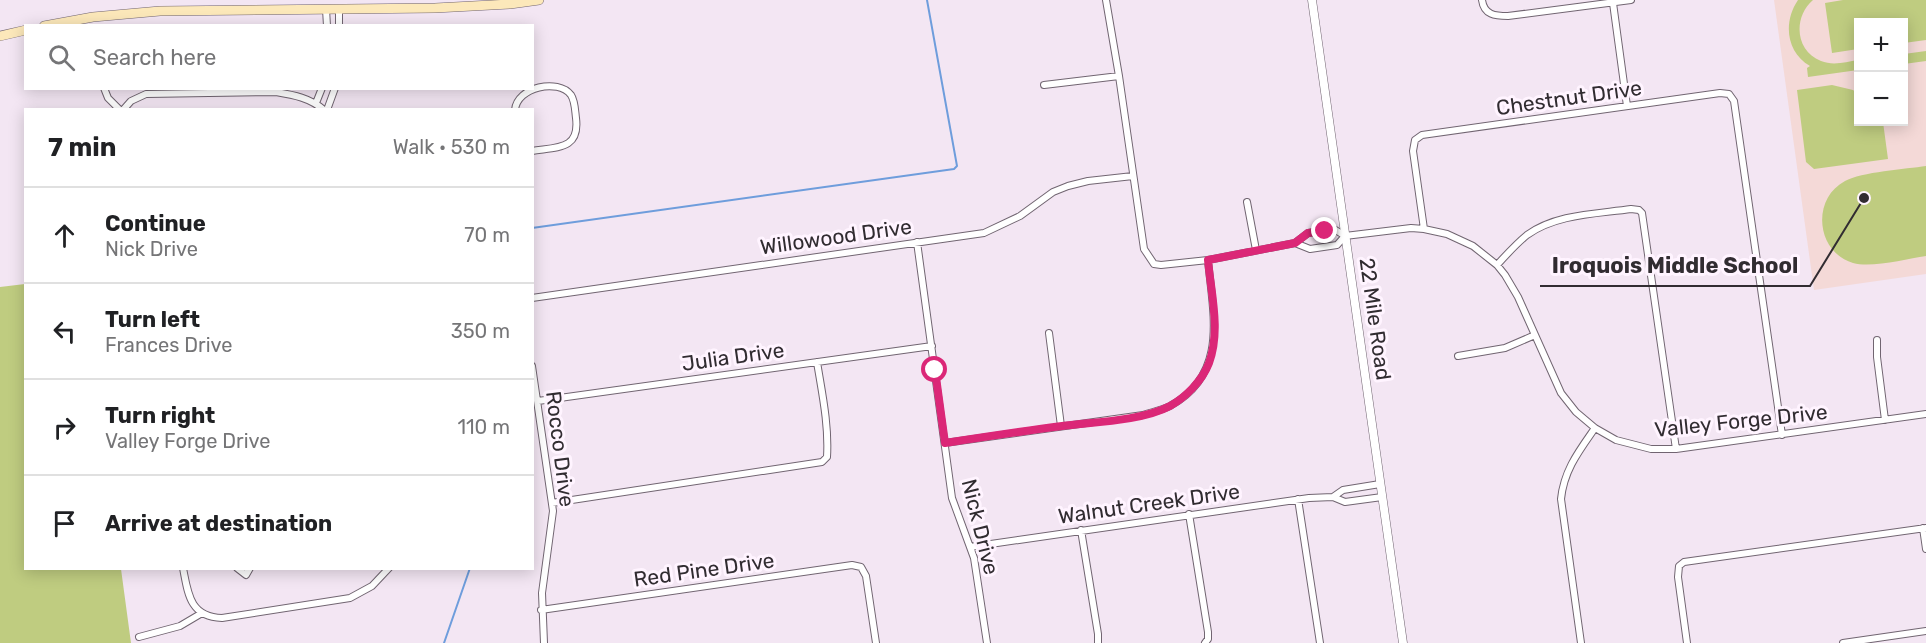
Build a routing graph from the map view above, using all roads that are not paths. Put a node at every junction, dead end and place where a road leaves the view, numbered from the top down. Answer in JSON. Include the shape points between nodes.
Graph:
{"nodes":[{"id":1,"x":539,"y":0,"type":"edge"},
{"id":2,"x":1106,"y":0,"type":"edge"},
{"id":3,"x":1312,"y":0,"type":"edge"},
{"id":4,"x":1482,"y":0,"type":"edge"},
{"id":5,"x":1631,"y":0,"type":"edge"},
{"id":6,"x":1613,"y":3,"type":"junction"},
{"id":7,"x":326,"y":9,"type":"junction"},
{"id":8,"x":339,"y":9,"type":"junction"},
{"id":9,"x":54,"y":24,"type":"edge"},
{"id":10,"x":327,"y":24,"type":"edge"},
{"id":11,"x":339,"y":24,"type":"edge"},
{"id":12,"x":24,"y":30,"type":"edge"},
{"id":13,"x":0,"y":36,"type":"edge"},
{"id":14,"x":1119,"y":76,"type":"junction"},
{"id":15,"x":1044,"y":85,"type":"dead end"},
{"id":16,"x":105,"y":90,"type":"edge"},
{"id":17,"x":321,"y":90,"type":"edge"},
{"id":18,"x":334,"y":90,"type":"edge"},
{"id":19,"x":316,"y":103,"type":"junction"},
{"id":20,"x":1627,"y":106,"type":"junction"},
{"id":21,"x":123,"y":108,"type":"edge"},
{"id":22,"x":323,"y":108,"type":"edge"},
{"id":23,"x":327,"y":108,"type":"edge"},
{"id":24,"x":516,"y":108,"type":"edge"},
{"id":25,"x":534,"y":151,"type":"edge"},
{"id":26,"x":1133,"y":176,"type":"junction"},
{"id":27,"x":1247,"y":202,"type":"dead end"},
{"id":28,"x":1424,"y":229,"type":"junction"},
{"id":29,"x":1345,"y":236,"type":"junction"},
{"id":30,"x":917,"y":242,"type":"junction"},
{"id":31,"x":1295,"y":243,"type":"junction"},
{"id":32,"x":1256,"y":250,"type":"junction"},
{"id":33,"x":1208,"y":260,"type":"junction"},
{"id":34,"x":1497,"y":265,"type":"junction"},
{"id":35,"x":534,"y":298,"type":"edge"},
{"id":36,"x":1049,"y":333,"type":"dead end"},
{"id":37,"x":1535,"y":335,"type":"junction"},
{"id":38,"x":1876,"y":340,"type":"dead end"},
{"id":39,"x":932,"y":346,"type":"junction"},
{"id":40,"x":1458,"y":356,"type":"dead end"},
{"id":41,"x":817,"y":362,"type":"junction"},
{"id":42,"x":534,"y":378,"type":"edge"},
{"id":43,"x":538,"y":401,"type":"junction"},
{"id":44,"x":1926,"y":414,"type":"edge"},
{"id":45,"x":1885,"y":420,"type":"junction"},
{"id":46,"x":1061,"y":426,"type":"junction"},
{"id":47,"x":1595,"y":428,"type":"junction"},
{"id":48,"x":1782,"y":435,"type":"junction"},
{"id":49,"x":945,"y":443,"type":"junction"},
{"id":50,"x":1676,"y":449,"type":"junction"},
{"id":51,"x":1380,"y":484,"type":"junction"},
{"id":52,"x":1334,"y":497,"type":"junction"},
{"id":53,"x":1382,"y":497,"type":"junction"},
{"id":54,"x":1298,"y":499,"type":"junction"},
{"id":55,"x":552,"y":503,"type":"junction"},
{"id":56,"x":1189,"y":514,"type":"junction"},
{"id":57,"x":1924,"y":528,"type":"edge"},
{"id":58,"x":1081,"y":530,"type":"junction"},
{"id":59,"x":970,"y":547,"type":"junction"},
{"id":60,"x":1926,"y":549,"type":"edge"},
{"id":61,"x":183,"y":570,"type":"edge"},
{"id":62,"x":387,"y":570,"type":"edge"},
{"id":63,"x":542,"y":610,"type":"junction"},
{"id":64,"x":202,"y":613,"type":"junction"},
{"id":65,"x":1926,"y":631,"type":"edge"},
{"id":66,"x":139,"y":637,"type":"dead end"},
{"id":67,"x":544,"y":643,"type":"edge"},
{"id":68,"x":876,"y":643,"type":"edge"},
{"id":69,"x":987,"y":643,"type":"edge"},
{"id":70,"x":1098,"y":643,"type":"edge"},
{"id":71,"x":1205,"y":643,"type":"edge"},
{"id":72,"x":1320,"y":643,"type":"edge"},
{"id":73,"x":1403,"y":643,"type":"edge"},
{"id":74,"x":1581,"y":643,"type":"edge"},
{"id":75,"x":1687,"y":643,"type":"edge"},
{"id":76,"x":1843,"y":643,"type":"edge"}],
"edges":[{"from":1,"to":8,"type":"main road","via":[[466,7]]},
{"from":2,"to":14,"type":"street"},
{"from":3,"to":29,"type":"street","name":"22 Mile Road"},
{"from":4,"to":6,"type":"street","via":[[1486,10],[1495,16]]},
{"from":5,"to":6,"type":"street"},
{"from":6,"to":20,"type":"street"},
{"from":7,"to":8,"type":"main road"},
{"from":7,"to":9,"type":"main road","via":[[160,11],[93,16]]},
{"from":7,"to":10,"type":"street"},
{"from":8,"to":11,"type":"street"},
{"from":12,"to":13,"type":"main road"},
{"from":14,"to":15,"type":"street"},
{"from":14,"to":26,"type":"street"},
{"from":16,"to":21,"type":"street","via":[[108,98]]},
{"from":17,"to":19,"type":"street"},
{"from":18,"to":23,"type":"street"},
{"from":19,"to":21,"type":"street","via":[[276,92],[146,94]]},
{"from":19,"to":22,"type":"street"},
{"from":20,"to":28,"type":"street","name":"Chestnut Drive","via":[[1422,135],[1415,140],[1413,151]]},
{"from":20,"to":48,"type":"street","name":"Chestnut Drive","via":[[1720,93],[1729,94],[1734,101]]},
{"from":24,"to":25,"type":"street","via":[[525,92],[553,86],[573,97],[577,132],[572,142]]},
{"from":26,"to":30,"type":"street","name":"Willowood Drive","via":[[1060,189],[1020,216],[984,233]]},
{"from":26,"to":33,"type":"street","name":"Valley Forge Drive","via":[[1144,249],[1154,264]]},
{"from":27,"to":32,"type":"street"},
{"from":28,"to":29,"type":"street","name":"Valley Forge Drive"},
{"from":28,"to":34,"type":"street","name":"Valley Forge Drive","via":[[1460,239]]},
{"from":29,"to":31,"type":"street","name":"Valley Forge Drive","via":[[1337,245],[1310,249]]},
{"from":29,"to":31,"type":"street","name":"Valley Forge Drive","via":[[1334,229],[1308,233]]},
{"from":29,"to":51,"type":"street","name":"22 Mile Road"},
{"from":30,"to":35,"type":"street","name":"Willowood Drive"},
{"from":30,"to":39,"type":"street","name":"Nick Drive"},
{"from":31,"to":32,"type":"street","name":"Valley Forge Drive"},
{"from":32,"to":33,"type":"street","name":"Valley Forge Drive"},
{"from":33,"to":46,"type":"street","via":[[1214,347],[1209,365],[1185,397],[1168,408],[1143,415]]},
{"from":34,"to":37,"type":"street","name":"Valley Forge Drive","via":[[1512,285]]},
{"from":34,"to":50,"type":"street","via":[[1526,236],[1546,225],[1570,218],[1640,210]]},
{"from":36,"to":46,"type":"street"},
{"from":37,"to":40,"type":"street","via":[[1505,348]]},
{"from":37,"to":47,"type":"street","name":"Valley Forge Drive","via":[[1561,393]]},
{"from":38,"to":45,"type":"street"},
{"from":39,"to":41,"type":"street","name":"Julia Drive"},
{"from":39,"to":49,"type":"street","name":"Nick Drive"},
{"from":41,"to":43,"type":"street","name":"Julia Drive"},
{"from":41,"to":55,"type":"street","via":[[828,448],[827,458],[822,462]]},
{"from":42,"to":43,"type":"street","name":"Rocco Drive"},
{"from":43,"to":55,"type":"street","name":"Rocco Drive"},
{"from":44,"to":45,"type":"street","name":"Valley Forge Drive"},
{"from":45,"to":48,"type":"street","name":"Valley Forge Drive"},
{"from":46,"to":49,"type":"street"},
{"from":47,"to":50,"type":"street","name":"Valley Forge Drive","via":[[1639,447]]},
{"from":47,"to":74,"type":"street","via":[[1569,467],[1561,499]]},
{"from":48,"to":50,"type":"street","name":"Valley Forge Drive"},
{"from":49,"to":59,"type":"street","name":"Nick Drive","via":[[952,498]]},
{"from":51,"to":52,"type":"street","name":"Walnut Creek Drive","via":[[1342,490]]},
{"from":51,"to":53,"type":"street","name":"22 Mile Road"},
{"from":52,"to":53,"type":"street","name":"Walnut Creek Drive","via":[[1345,502]]},
{"from":52,"to":54,"type":"street","name":"Walnut Creek Drive"},
{"from":53,"to":73,"type":"street","name":"22 Mile Road"},
{"from":54,"to":56,"type":"street","name":"Walnut Creek Drive"},
{"from":54,"to":72,"type":"street"},
{"from":55,"to":63,"type":"street","name":"Rocco Drive"},
{"from":56,"to":58,"type":"street","name":"Walnut Creek Drive"},
{"from":56,"to":71,"type":"street","via":[[1208,639]]},
{"from":57,"to":60,"type":"street"},
{"from":57,"to":75,"type":"street","via":[[1688,561],[1679,566],[1678,577]]},
{"from":58,"to":59,"type":"street","name":"Walnut Creek Drive"},
{"from":58,"to":70,"type":"street"},
{"from":59,"to":69,"type":"street","name":"Nick Drive"},
{"from":61,"to":64,"type":"street","via":[[188,594]]},
{"from":62,"to":64,"type":"street","via":[[356,595],[222,618]]},
{"from":63,"to":67,"type":"street","name":"Rocco Drive"},
{"from":63,"to":68,"type":"street","name":"Red Pine Drive","via":[[852,564],[861,567],[866,576]]},
{"from":64,"to":66,"type":"street","via":[[180,626]]},
{"from":65,"to":76,"type":"street"}]}
